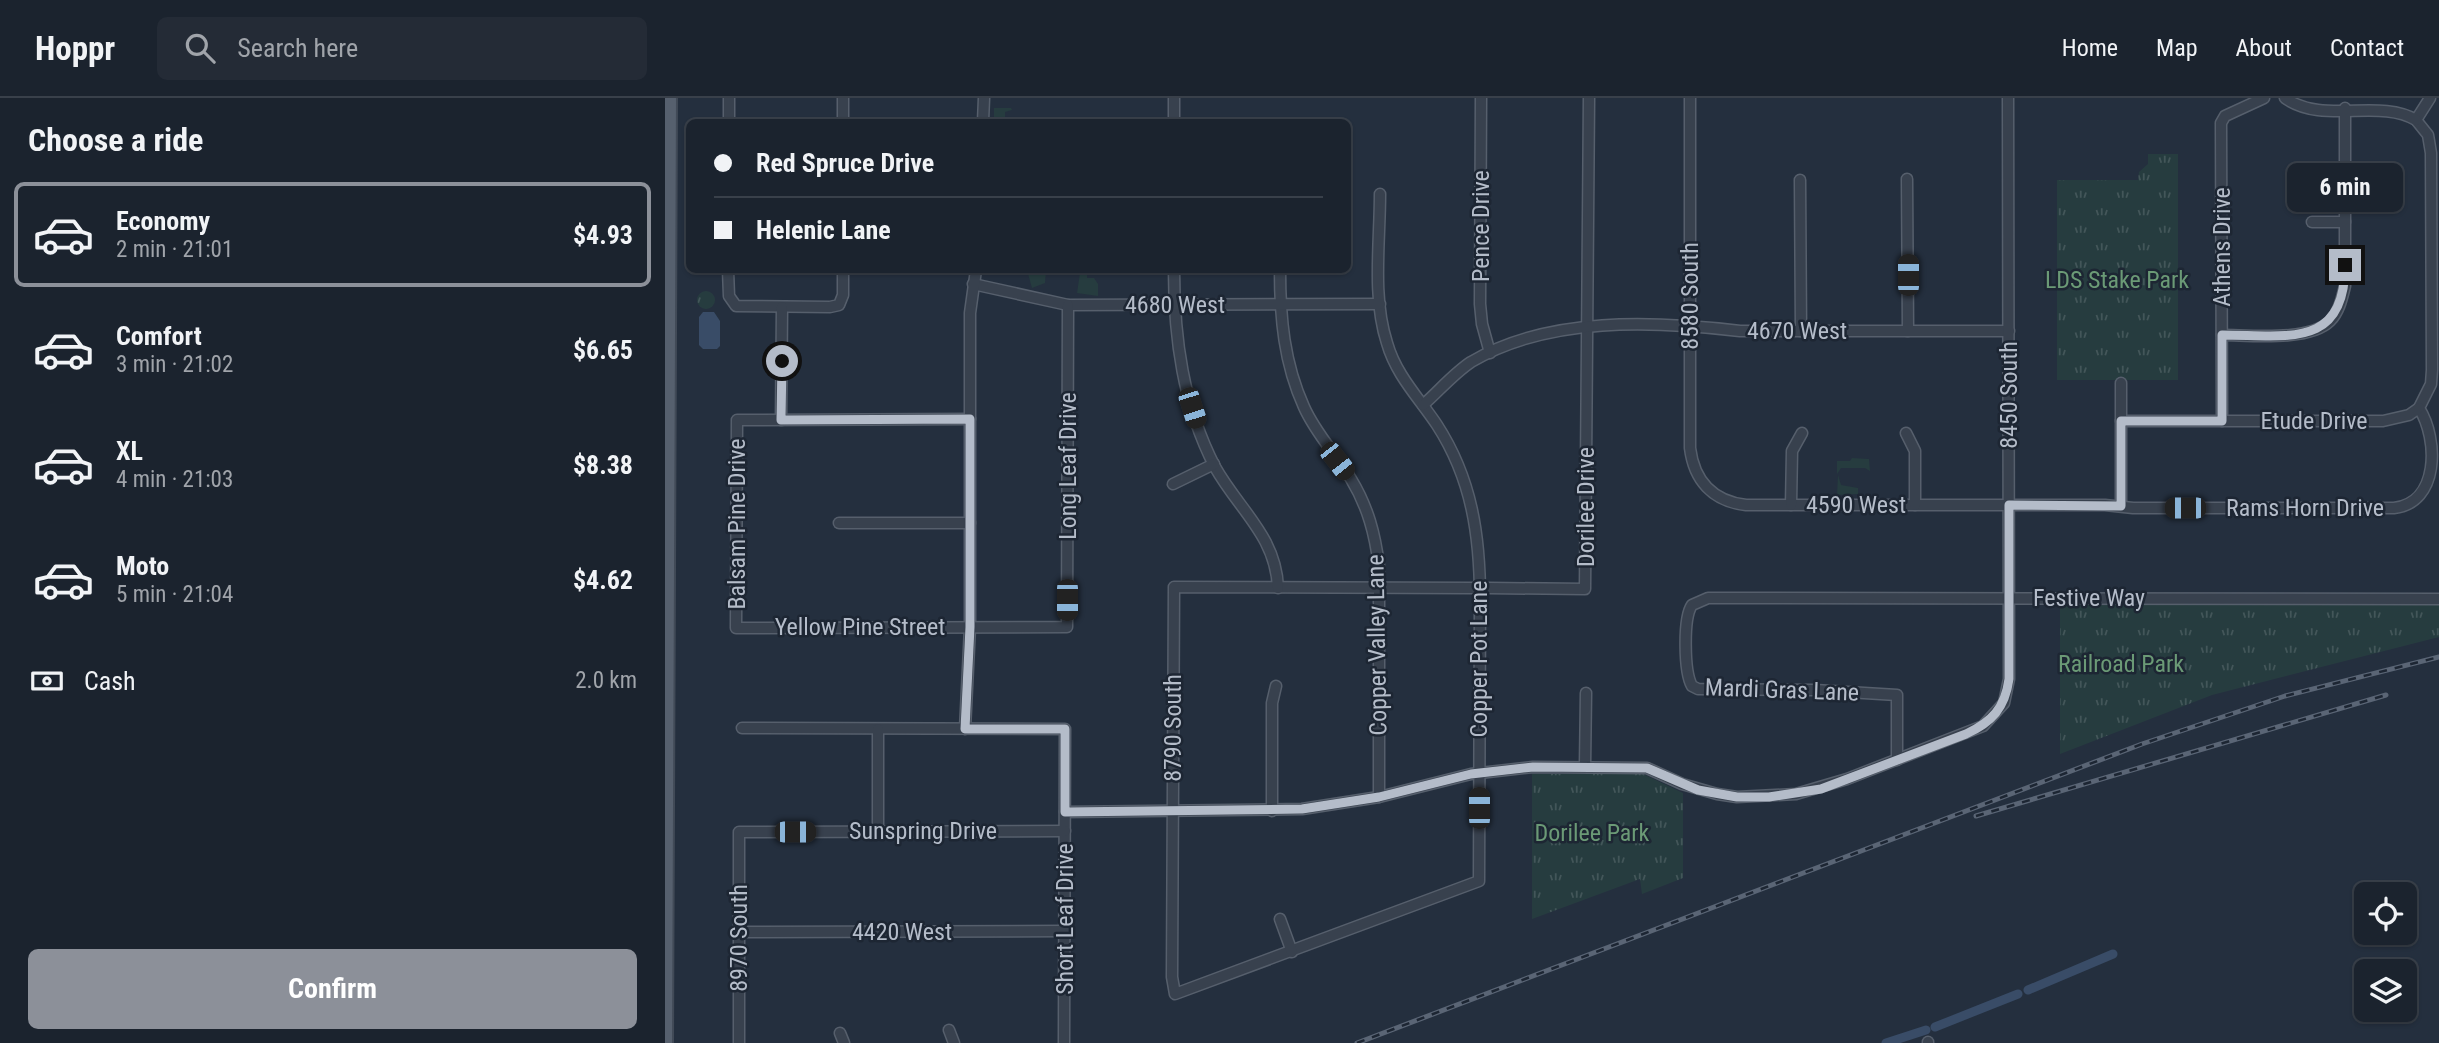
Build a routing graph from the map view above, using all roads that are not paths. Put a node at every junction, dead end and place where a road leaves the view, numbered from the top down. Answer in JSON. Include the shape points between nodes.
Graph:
{"nodes":[{"id":1,"x":670,"y":98,"type":"edge"},
{"id":2,"x":729,"y":98,"type":"edge"},
{"id":3,"x":843,"y":98,"type":"edge"},
{"id":4,"x":983,"y":98,"type":"edge"},
{"id":5,"x":1174,"y":98,"type":"edge"},
{"id":6,"x":1481,"y":98,"type":"edge"},
{"id":7,"x":1589,"y":98,"type":"edge"},
{"id":8,"x":1690,"y":98,"type":"edge"},
{"id":9,"x":2008,"y":98,"type":"edge"},
{"id":10,"x":2264,"y":98,"type":"edge"},
{"id":11,"x":2285,"y":98,"type":"edge"},
{"id":12,"x":2430,"y":98,"type":"edge"},
{"id":13,"x":2345,"y":108,"type":"junction"},
{"id":14,"x":729,"y":119,"type":"edge"},
{"id":15,"x":843,"y":119,"type":"edge"},
{"id":16,"x":983,"y":119,"type":"edge"},
{"id":17,"x":1174,"y":119,"type":"edge"},
{"id":18,"x":2416,"y":120,"type":"junction"},
{"id":19,"x":1907,"y":179,"type":"dead end"},
{"id":20,"x":1800,"y":180,"type":"dead end"},
{"id":21,"x":1380,"y":194,"type":"dead end"},
{"id":22,"x":2312,"y":222,"type":"dead end"},
{"id":23,"x":2345,"y":222,"type":"junction"},
{"id":24,"x":728,"y":273,"type":"edge"},
{"id":25,"x":843,"y":273,"type":"edge"},
{"id":26,"x":975,"y":273,"type":"edge"},
{"id":27,"x":1174,"y":273,"type":"edge"},
{"id":28,"x":1280,"y":273,"type":"edge"},
{"id":29,"x":973,"y":284,"type":"junction"},
{"id":30,"x":1380,"y":304,"type":"junction"},
{"id":31,"x":1068,"y":305,"type":"junction"},
{"id":32,"x":1174,"y":305,"type":"junction"},
{"id":33,"x":1280,"y":305,"type":"junction"},
{"id":34,"x":782,"y":307,"type":"junction"},
{"id":35,"x":1691,"y":326,"type":"junction"},
{"id":36,"x":1586,"y":327,"type":"junction"},
{"id":37,"x":1801,"y":331,"type":"junction"},
{"id":38,"x":1908,"y":331,"type":"junction"},
{"id":39,"x":2009,"y":331,"type":"junction"},
{"id":40,"x":2222,"y":335,"type":"junction"},
{"id":41,"x":1490,"y":353,"type":"junction"},
{"id":42,"x":2121,"y":383,"type":"dead end"},
{"id":43,"x":1423,"y":405,"type":"junction"},
{"id":44,"x":2419,"y":408,"type":"junction"},
{"id":45,"x":970,"y":419,"type":"junction"},
{"id":46,"x":781,"y":420,"type":"junction"},
{"id":47,"x":2121,"y":421,"type":"junction"},
{"id":48,"x":2222,"y":421,"type":"junction"},
{"id":49,"x":1906,"y":432,"type":"dead end"},
{"id":50,"x":1802,"y":433,"type":"dead end"},
{"id":51,"x":1214,"y":464,"type":"junction"},
{"id":52,"x":1173,"y":484,"type":"dead end"},
{"id":53,"x":1707,"y":490,"type":"joint"},
{"id":54,"x":1791,"y":505,"type":"junction"},
{"id":55,"x":1915,"y":505,"type":"junction"},
{"id":56,"x":2009,"y":505,"type":"junction"},
{"id":57,"x":2121,"y":506,"type":"junction"},
{"id":58,"x":838,"y":523,"type":"dead end"},
{"id":59,"x":970,"y":523,"type":"junction"},
{"id":60,"x":1174,"y":587,"type":"joint"},
{"id":61,"x":1278,"y":588,"type":"junction"},
{"id":62,"x":1379,"y":588,"type":"junction"},
{"id":63,"x":1480,"y":588,"type":"junction"},
{"id":64,"x":2008,"y":598,"type":"junction"},
{"id":65,"x":2439,"y":599,"type":"edge"},
{"id":66,"x":1697,"y":601,"type":"joint"},
{"id":67,"x":970,"y":627,"type":"junction"},
{"id":68,"x":1067,"y":627,"type":"joint"},
{"id":69,"x":736,"y":628,"type":"joint"},
{"id":70,"x":1276,"y":686,"type":"dead end"},
{"id":71,"x":1586,"y":693,"type":"dead end"},
{"id":72,"x":742,"y":728,"type":"dead end"},
{"id":73,"x":878,"y":729,"type":"junction"},
{"id":74,"x":965,"y":729,"type":"junction"},
{"id":75,"x":1897,"y":760,"type":"junction"},
{"id":76,"x":1585,"y":766,"type":"junction"},
{"id":77,"x":1479,"y":773,"type":"junction"},
{"id":78,"x":1379,"y":797,"type":"junction"},
{"id":79,"x":1173,"y":811,"type":"junction"},
{"id":80,"x":1272,"y":811,"type":"junction"},
{"id":81,"x":1065,"y":812,"type":"junction"},
{"id":82,"x":878,"y":831,"type":"junction"},
{"id":83,"x":1065,"y":831,"type":"junction"},
{"id":84,"x":739,"y":832,"type":"joint"},
{"id":85,"x":1280,"y":919,"type":"dead end"},
{"id":86,"x":1065,"y":931,"type":"junction"},
{"id":87,"x":739,"y":932,"type":"junction"},
{"id":88,"x":1292,"y":952,"type":"junction"},
{"id":89,"x":1175,"y":995,"type":"joint"},
{"id":90,"x":949,"y":1030,"type":"dead end"},
{"id":91,"x":666,"y":1043,"type":"edge"},
{"id":92,"x":739,"y":1043,"type":"edge"},
{"id":93,"x":954,"y":1043,"type":"edge"},
{"id":94,"x":1064,"y":1043,"type":"edge"}],
"edges":[{"from":1,"to":91,"type":"main road"},
{"from":2,"to":14,"type":"street"},
{"from":3,"to":15,"type":"street"},
{"from":4,"to":16,"type":"street"},
{"from":5,"to":17,"type":"street"},
{"from":6,"to":41,"type":"street","name":"Pence Drive","via":[[1480,304]]},
{"from":7,"to":36,"type":"street","name":"Dorilee Drive"},
{"from":8,"to":35,"type":"street","name":"8580 South"},
{"from":9,"to":39,"type":"street","name":"8450 South"},
{"from":10,"to":40,"type":"street","name":"Athens Drive","via":[[2225,116],[2221,123]]},
{"from":11,"to":13,"type":"street","via":[[2301,107]]},
{"from":12,"to":18,"type":"street"},
{"from":13,"to":18,"type":"street","via":[[2392,109]]},
{"from":13,"to":23,"type":"street"},
{"from":18,"to":44,"type":"street","via":[[2428,135],[2431,153],[2432,370],[2431,384]]},
{"from":19,"to":38,"type":"street"},
{"from":20,"to":37,"type":"street"},
{"from":21,"to":30,"type":"street","name":"Copper Pot Lane"},
{"from":22,"to":23,"type":"street"},
{"from":23,"to":40,"type":"street","via":[[2345,286],[2330,321],[2296,334]]},
{"from":24,"to":34,"type":"street","via":[[734,304]]},
{"from":25,"to":34,"type":"street","via":[[839,305]]},
{"from":26,"to":29,"type":"street"},
{"from":27,"to":32,"type":"street"},
{"from":28,"to":33,"type":"street","name":"Copper Valley Lane"},
{"from":29,"to":31,"type":"street","name":"4680 West"},
{"from":29,"to":45,"type":"street"},
{"from":30,"to":33,"type":"street","name":"4680 West"},
{"from":30,"to":43,"type":"street","name":"Copper Pot Lane","via":[[1392,358]]},
{"from":31,"to":32,"type":"street","name":"4680 West"},
{"from":31,"to":68,"type":"street","name":"Long Leaf Drive"},
{"from":32,"to":33,"type":"street","name":"4680 West"},
{"from":32,"to":51,"type":"street","via":[[1186,391]]},
{"from":33,"to":62,"type":"street","name":"Copper Valley Lane","via":[[1285,347],[1304,408],[1369,514]]},
{"from":34,"to":46,"type":"street"},
{"from":35,"to":36,"type":"street","name":"4670 West"},
{"from":35,"to":37,"type":"street","name":"4670 West"},
{"from":35,"to":53,"type":"street","name":"8580 South","via":[[1690,447],[1696,473]]},
{"from":36,"to":41,"type":"street","name":"4670 West","via":[[1548,332]]},
{"from":36,"to":63,"type":"street","name":"Dorilee Drive","via":[[1585,589]]},
{"from":37,"to":38,"type":"street","name":"4670 West"},
{"from":38,"to":39,"type":"street","name":"4670 West"},
{"from":39,"to":56,"type":"street","name":"8450 South"},
{"from":40,"to":48,"type":"street","name":"Athens Drive"},
{"from":41,"to":43,"type":"street","name":"4670 West","via":[[1463,368]]},
{"from":42,"to":47,"type":"street"},
{"from":43,"to":63,"type":"street","name":"Copper Pot Lane","via":[[1452,452],[1468,491],[1478,536]]},
{"from":44,"to":48,"type":"street","name":"Etude Drive","via":[[2383,421]]},
{"from":44,"to":57,"type":"street","name":"Rams Horn Drive","via":[[2431,439],[2431,471],[2427,490],[2411,503],[2393,508]]},
{"from":45,"to":46,"type":"street"},
{"from":45,"to":59,"type":"street"},
{"from":46,"to":69,"type":"street","name":"Balsam Pine Drive","via":[[737,420]]},
{"from":47,"to":48,"type":"street","name":"Etude Drive"},
{"from":47,"to":57,"type":"street"},
{"from":49,"to":55,"type":"street","via":[[1915,451]]},
{"from":50,"to":54,"type":"street","via":[[1792,451]]},
{"from":51,"to":52,"type":"street"},
{"from":51,"to":61,"type":"street","via":[[1272,551]]},
{"from":53,"to":54,"type":"street","name":"4590 West","via":[[1734,503]]},
{"from":54,"to":55,"type":"street","name":"4590 West"},
{"from":55,"to":56,"type":"street","name":"4590 West"},
{"from":56,"to":57,"type":"street","name":"Rams Horn Drive"},
{"from":56,"to":64,"type":"street","name":"8450 South"},
{"from":58,"to":59,"type":"street"},
{"from":59,"to":67,"type":"street"},
{"from":60,"to":61,"type":"street","name":"Dorilee Drive"},
{"from":60,"to":79,"type":"street","name":"8790 South"},
{"from":61,"to":62,"type":"street","name":"Dorilee Drive"},
{"from":62,"to":63,"type":"street","name":"Dorilee Drive"},
{"from":62,"to":78,"type":"street","name":"Copper Valley Lane"},
{"from":63,"to":77,"type":"street","name":"Copper Pot Lane"},
{"from":64,"to":65,"type":"street","name":"Festive Way"},
{"from":64,"to":66,"type":"street","name":"Festive Way"},
{"from":64,"to":75,"type":"street","name":"8450 South","via":[[2007,693],[1996,715],[1983,726]]},
{"from":66,"to":75,"type":"street","name":"Mardi Gras Lane","via":[[1687,618],[1687,675],[1692,686],[1897,695]]},
{"from":67,"to":68,"type":"street","name":"Yellow Pine Street"},
{"from":67,"to":69,"type":"street","name":"Yellow Pine Street"},
{"from":67,"to":74,"type":"street"},
{"from":70,"to":80,"type":"street"},
{"from":71,"to":76,"type":"street"},
{"from":72,"to":73,"type":"street","name":"Short Leaf Drive"},
{"from":73,"to":74,"type":"street","name":"Short Leaf Drive"},
{"from":73,"to":82,"type":"street"},
{"from":74,"to":81,"type":"street","name":"Short Leaf Drive","via":[[1065,729]]},
{"from":75,"to":76,"type":"street","via":[[1821,789],[1769,797],[1698,790],[1647,768]]},
{"from":76,"to":77,"type":"street"},
{"from":77,"to":78,"type":"street"},
{"from":77,"to":88,"type":"street","name":"Copper Pot Lane","via":[[1479,881]]},
{"from":78,"to":80,"type":"street"},
{"from":79,"to":80,"type":"street"},
{"from":79,"to":81,"type":"street"},
{"from":79,"to":89,"type":"street","name":"8790 South"},
{"from":81,"to":83,"type":"street","name":"Short Leaf Drive"},
{"from":82,"to":83,"type":"street","name":"Sunspring Drive"},
{"from":82,"to":84,"type":"street","name":"Sunspring Drive"},
{"from":83,"to":86,"type":"street","name":"Short Leaf Drive"},
{"from":84,"to":87,"type":"street","name":"8970 South"},
{"from":85,"to":88,"type":"street"},
{"from":86,"to":87,"type":"street","name":"4420 West"},
{"from":86,"to":94,"type":"street","name":"Short Leaf Drive"},
{"from":87,"to":92,"type":"street","name":"8970 South"},
{"from":88,"to":89,"type":"street","name":"Copper Pot Lane"},
{"from":90,"to":93,"type":"street"}]}
